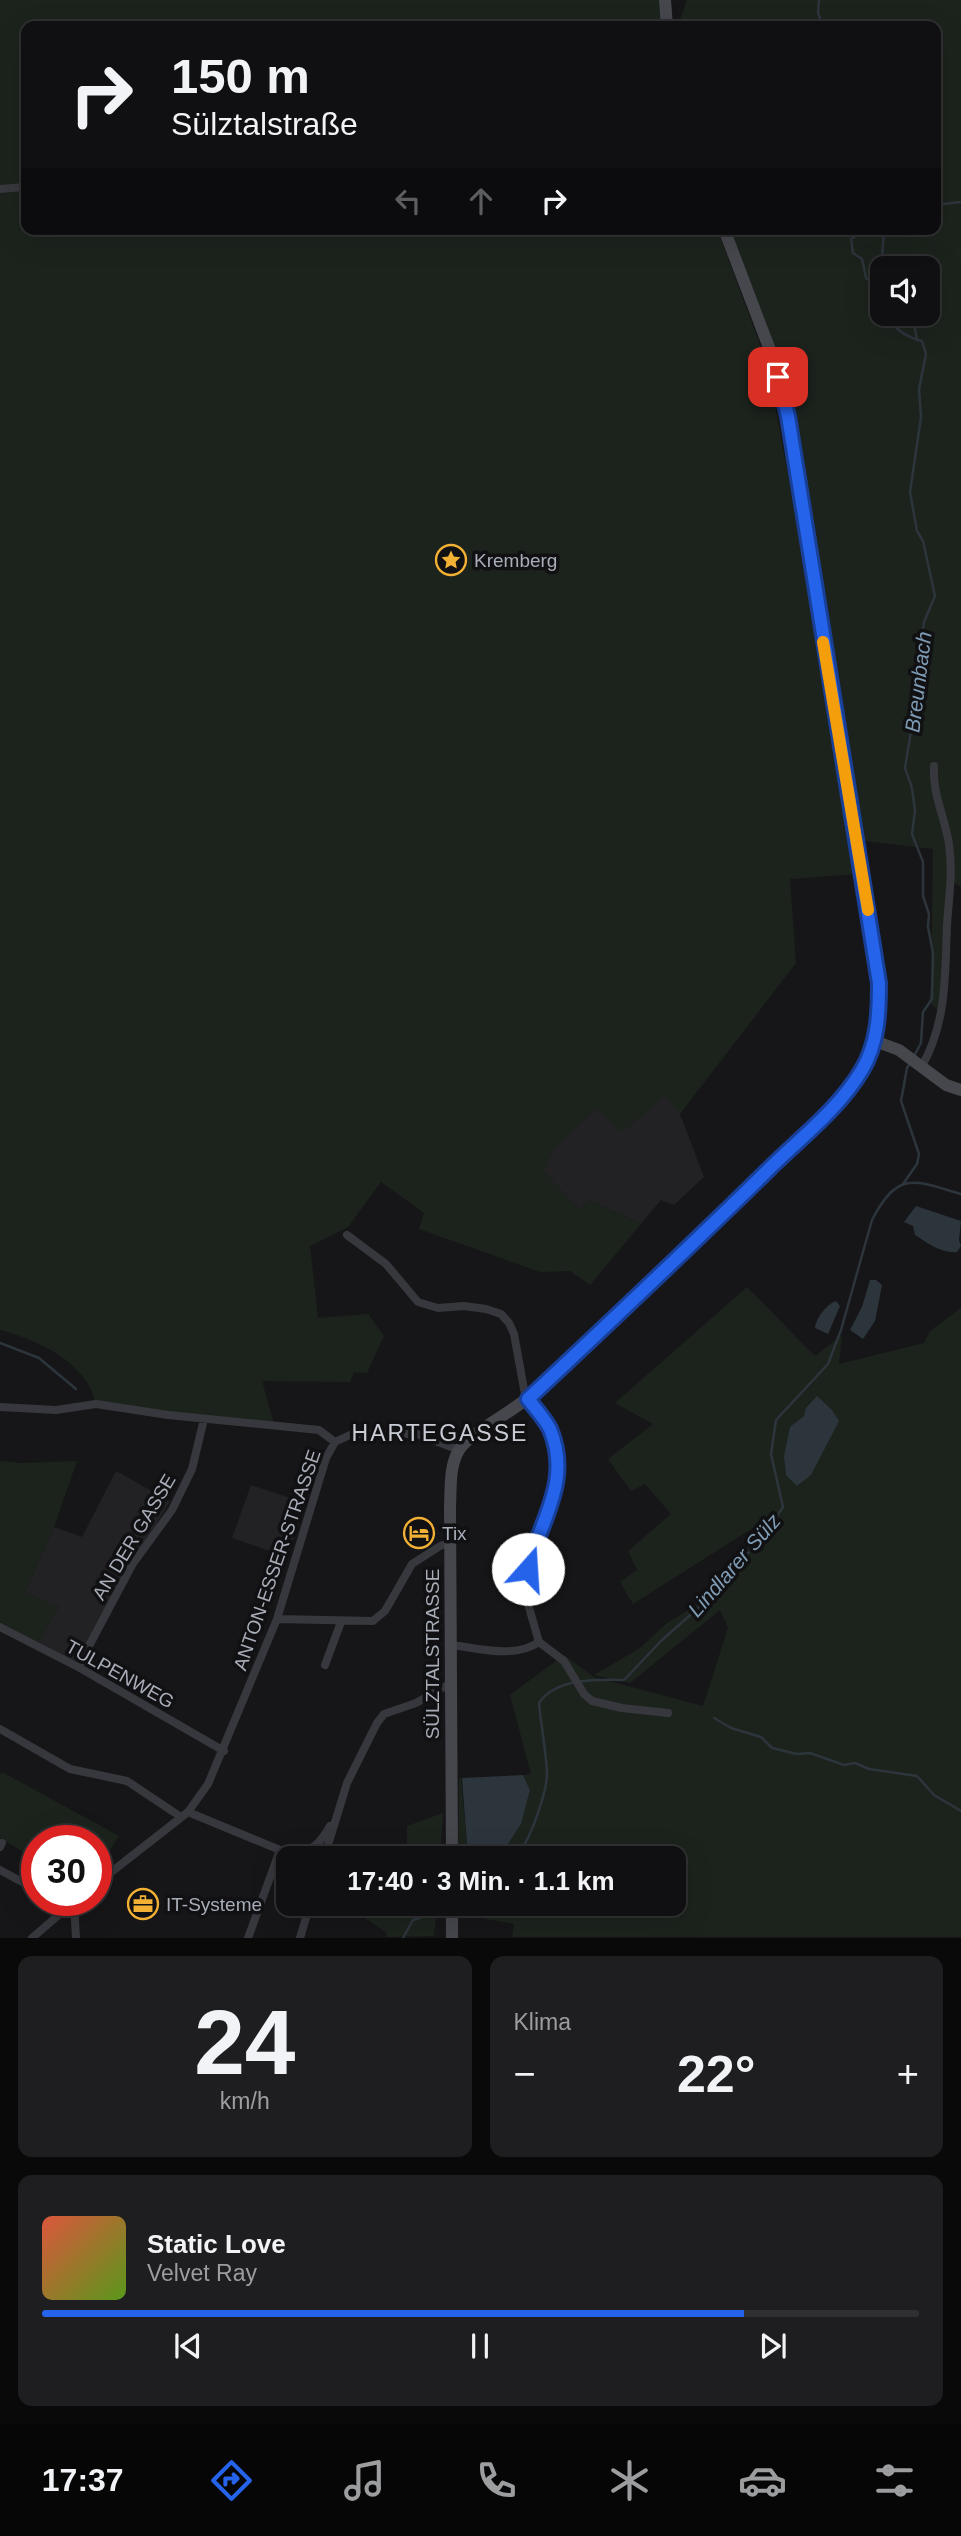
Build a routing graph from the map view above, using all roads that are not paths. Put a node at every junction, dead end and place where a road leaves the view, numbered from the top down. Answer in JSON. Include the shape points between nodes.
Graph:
{"nodes":[{"id":1,"x":665,"y":0,"type":"edge"},
{"id":2,"x":667,"y":21,"type":"edge"},
{"id":3,"x":21,"y":187,"type":"edge"},
{"id":4,"x":0,"y":189,"type":"edge"},
{"id":5,"x":726,"y":235,"type":"edge"},
{"id":6,"x":934,"y":766,"type":"dead end"},
{"id":7,"x":875,"y":1041,"type":"junction"},
{"id":8,"x":915,"y":1061,"type":"junction"},
{"id":9,"x":961,"y":1090,"type":"edge"},
{"id":10,"x":347,"y":1235,"type":"dead end"},
{"id":11,"x":527,"y":1399,"type":"junction"},
{"id":12,"x":0,"y":1407,"type":"edge"},
{"id":13,"x":204,"y":1419,"type":"junction"},
{"id":14,"x":335,"y":1442,"type":"junction"},
{"id":15,"x":459,"y":1450,"type":"junction"},
{"id":16,"x":452,"y":1542,"type":"junction"},
{"id":17,"x":277,"y":1619,"type":"junction"},
{"id":18,"x":341,"y":1622,"type":"junction"},
{"id":19,"x":0,"y":1628,"type":"edge"},
{"id":20,"x":539,"y":1642,"type":"junction"},
{"id":21,"x":451,"y":1645,"type":"junction"},
{"id":22,"x":325,"y":1665,"type":"dead end"},
{"id":23,"x":80,"y":1668,"type":"junction"},
{"id":24,"x":451,"y":1683,"type":"junction"},
{"id":25,"x":668,"y":1713,"type":"dead end"},
{"id":26,"x":0,"y":1729,"type":"edge"},
{"id":27,"x":224,"y":1751,"type":"junction"},
{"id":28,"x":184,"y":1814,"type":"junction"},
{"id":29,"x":336,"y":1820,"type":"junction"},
{"id":30,"x":316,"y":1846,"type":"edge"},
{"id":31,"x":328,"y":1846,"type":"edge"},
{"id":32,"x":452,"y":1846,"type":"edge"},
{"id":33,"x":0,"y":1870,"type":"edge"},
{"id":34,"x":112,"y":1871,"type":"edge"},
{"id":35,"x":21,"y":1882,"type":"edge"},
{"id":36,"x":57,"y":1916,"type":"edge"},
{"id":37,"x":74,"y":1916,"type":"edge"},
{"id":38,"x":306,"y":1916,"type":"edge"},
{"id":39,"x":452,"y":1916,"type":"edge"},
{"id":40,"x":32,"y":1937,"type":"edge"},
{"id":41,"x":76,"y":1937,"type":"edge"},
{"id":42,"x":248,"y":1937,"type":"edge"},
{"id":43,"x":300,"y":1937,"type":"edge"},
{"id":44,"x":452,"y":1937,"type":"edge"}],
"edges":[{"from":1,"to":2,"type":"main road"},
{"from":3,"to":4,"type":"street"},
{"from":5,"to":7,"type":"main road","via":[[773,358],[788,416],[879,983]]},
{"from":6,"to":8,"type":"street","via":[[933,782],[947,829],[952,872],[944,1004],[932,1050]]},
{"from":7,"to":8,"type":"main road","via":[[899,1049]]},
{"from":7,"to":11,"type":"main road","via":[[863,1069],[821,1119]]},
{"from":8,"to":9,"type":"main road"},
{"from":10,"to":11,"type":"street","via":[[386,1264],[418,1302],[501,1314],[514,1334]]},
{"from":11,"to":15,"type":"main road"},
{"from":11,"to":20,"type":"street","via":[[550,1428],[559,1464],[557,1486],[528,1569],[528,1604]]},
{"from":12,"to":13,"type":"street","via":[[56,1410],[96,1404]]},
{"from":13,"to":14,"type":"street","via":[[319,1430]]},
{"from":13,"to":23,"type":"street","name":"AN DER GASSE","via":[[182,1490],[132,1565]]},
{"from":14,"to":15,"type":"street","name":"ANTON-ESSER-STRASSE","via":[[352,1434],[417,1434]]},
{"from":14,"to":17,"type":"street","name":"ANTON-ESSER-STRASSE","via":[[326,1458]]},
{"from":15,"to":16,"type":"main road","name":"SÜLZTALSTRASSE","via":[[452,1470]]},
{"from":16,"to":18,"type":"street","via":[[412,1564],[385,1611],[373,1622]]},
{"from":16,"to":21,"type":"main road","name":"SÜLZTALSTRASSE"},
{"from":17,"to":18,"type":"street"},
{"from":17,"to":27,"type":"street","name":"ANTON-ESSER-STRASSE"},
{"from":18,"to":22,"type":"street"},
{"from":19,"to":23,"type":"street","name":"TULPENWEG"},
{"from":20,"to":21,"type":"street","via":[[510,1652]]},
{"from":20,"to":25,"type":"street","via":[[564,1661],[592,1701]]},
{"from":21,"to":24,"type":"main road","name":"SÜLZTALSTRASSE"},
{"from":23,"to":27,"type":"street","name":"TULPENWEG"},
{"from":24,"to":29,"type":"street","via":[[384,1714],[347,1783]]},
{"from":24,"to":32,"type":"main road","name":"SÜLZTALSTRASSE"},
{"from":26,"to":28,"type":"street","via":[[71,1769],[127,1781]]},
{"from":27,"to":28,"type":"street","name":"ANTON-ESSER-STRASSE","via":[[208,1784]]},
{"from":28,"to":34,"type":"street","name":"ANTON-ESSER-STRASSE"},
{"from":28,"to":42,"type":"street","via":[[280,1850]]},
{"from":29,"to":30,"type":"street"},
{"from":29,"to":31,"type":"street"},
{"from":33,"to":35,"type":"street"},
{"from":36,"to":40,"type":"street"},
{"from":37,"to":41,"type":"street"},
{"from":38,"to":43,"type":"street"},
{"from":39,"to":44,"type":"main road"}]}
